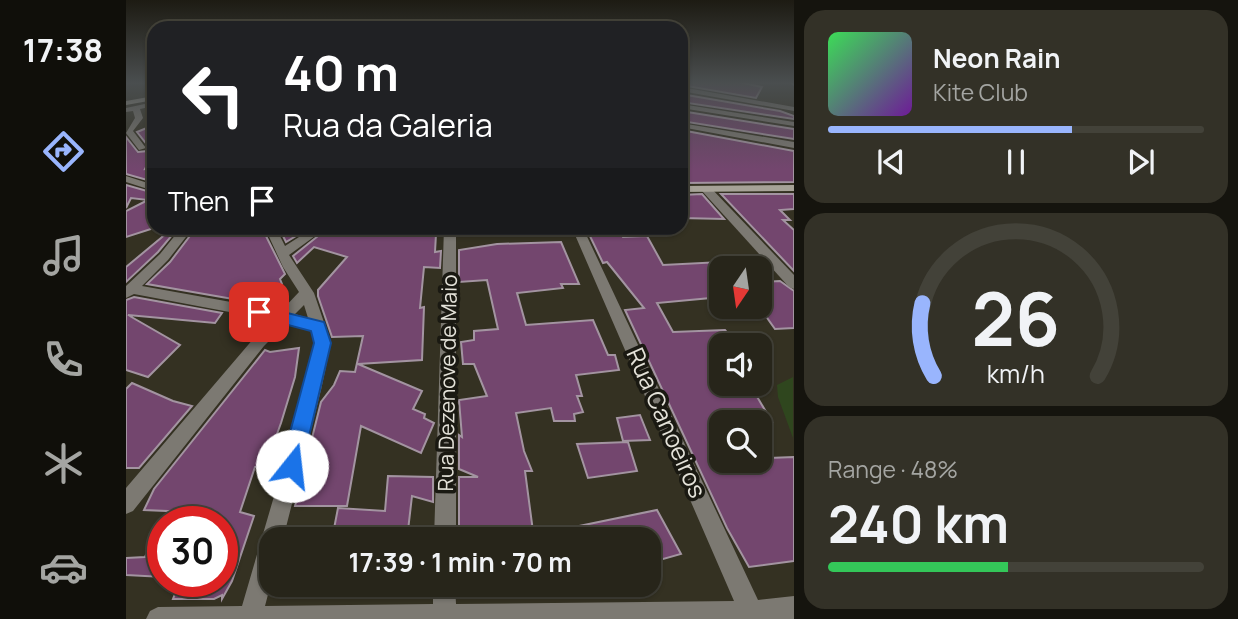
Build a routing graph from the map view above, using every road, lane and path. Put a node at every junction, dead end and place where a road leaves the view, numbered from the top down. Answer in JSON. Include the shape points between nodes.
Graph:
{"nodes":[{"id":1,"x":133,"y":111,"type":"edge"},
{"id":2,"x":711,"y":111,"type":"edge"},
{"id":3,"x":793,"y":124,"type":"edge"},
{"id":4,"x":688,"y":126,"type":"edge"},
{"id":5,"x":793,"y":145,"type":"edge"},
{"id":6,"x":142,"y":148,"type":"dead end"},
{"id":7,"x":127,"y":179,"type":"edge"},
{"id":8,"x":147,"y":186,"type":"edge"},
{"id":9,"x":793,"y":188,"type":"edge"},
{"id":10,"x":688,"y":189,"type":"edge"},
{"id":11,"x":706,"y":189,"type":"junction"},
{"id":12,"x":181,"y":235,"type":"edge"},
{"id":13,"x":274,"y":235,"type":"edge"},
{"id":14,"x":310,"y":235,"type":"edge"},
{"id":15,"x":450,"y":235,"type":"edge"},
{"id":16,"x":581,"y":235,"type":"edge"},
{"id":17,"x":282,"y":254,"type":"junction"},
{"id":18,"x":793,"y":284,"type":"edge"},
{"id":19,"x":129,"y":291,"type":"edge"},
{"id":20,"x":307,"y":293,"type":"junction"},
{"id":21,"x":285,"y":317,"type":"junction"},
{"id":22,"x":318,"y":327,"type":"junction"},
{"id":23,"x":126,"y":504,"type":"edge"},
{"id":24,"x":445,"y":527,"type":"edge"},
{"id":25,"x":444,"y":597,"type":"edge"},
{"id":26,"x":793,"y":608,"type":"edge"},
{"id":27,"x":753,"y":616,"type":"edge"},
{"id":28,"x":445,"y":617,"type":"edge"},
{"id":29,"x":250,"y":618,"type":"edge"},
{"id":30,"x":158,"y":619,"type":"edge"}],
"edges":[{"from":1,"to":6,"type":"street","via":[[139,118],[129,131]]},
{"from":2,"to":3,"type":"street"},
{"from":4,"to":5,"type":"street"},
{"from":7,"to":8,"type":"street"},
{"from":9,"to":11,"type":"street"},
{"from":10,"to":11,"type":"street"},
{"from":11,"to":18,"type":"street"},
{"from":12,"to":19,"type":"street"},
{"from":13,"to":17,"type":"street"},
{"from":14,"to":17,"type":"street"},
{"from":15,"to":24,"type":"street","name":"Rua Dezenove de Maio"},
{"from":16,"to":27,"type":"street","name":"Rua Canoeiros"},
{"from":17,"to":20,"type":"street"},
{"from":19,"to":21,"type":"street"},
{"from":20,"to":21,"type":"street"},
{"from":20,"to":22,"type":"street"},
{"from":21,"to":22,"type":"street"},
{"from":21,"to":23,"type":"street","via":[[259,342]]},
{"from":22,"to":29,"type":"street","via":[[323,343],[313,390]]},
{"from":25,"to":28,"type":"street"},
{"from":26,"to":27,"type":"street"},
{"from":27,"to":28,"type":"street"},
{"from":28,"to":29,"type":"street"},
{"from":29,"to":30,"type":"street"}]}
